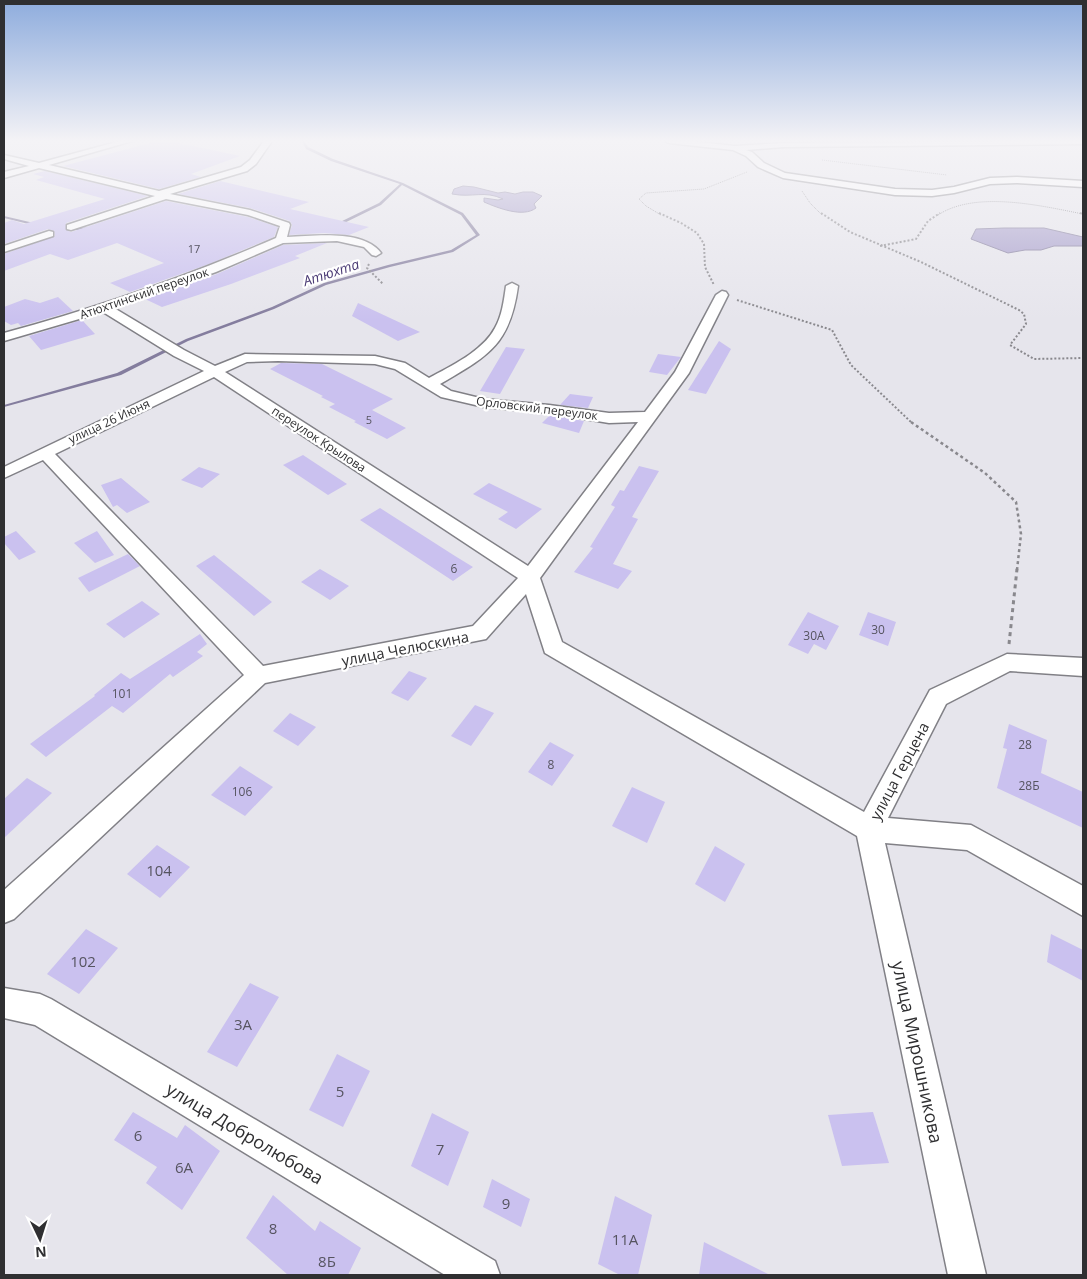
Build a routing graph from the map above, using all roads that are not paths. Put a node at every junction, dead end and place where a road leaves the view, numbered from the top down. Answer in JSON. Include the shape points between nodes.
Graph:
{"nodes":[{"id":1,"x":147,"y":201,"type":"edge"},
{"id":2,"x":190,"y":201,"type":"edge"},
{"id":3,"x":71,"y":227,"type":"dead end"},
{"id":4,"x":49,"y":234,"type":"dead end"},
{"id":5,"x":281,"y":240,"type":"junction"},
{"id":6,"x":4,"y":249,"type":"edge"},
{"id":7,"x":376,"y":253,"type":"dead end"},
{"id":8,"x":512,"y":286,"type":"dead end"},
{"id":9,"x":722,"y":295,"type":"road end"},
{"id":10,"x":104,"y":307,"type":"junction"},
{"id":11,"x":4,"y":337,"type":"edge"},
{"id":12,"x":215,"y":371,"type":"junction"},
{"id":13,"x":429,"y":384,"type":"junction"},
{"id":14,"x":647,"y":417,"type":"junction"},
{"id":15,"x":44,"y":452,"type":"junction"},
{"id":16,"x":4,"y":472,"type":"edge"},
{"id":17,"x":530,"y":577,"type":"junction"},
{"id":18,"x":1083,"y":667,"type":"edge"},
{"id":19,"x":258,"y":676,"type":"junction"},
{"id":20,"x":869,"y":829,"type":"junction"},
{"id":21,"x":1083,"y":902,"type":"edge"},
{"id":22,"x":4,"y":909,"type":"edge"},
{"id":23,"x":4,"y":1003,"type":"edge"},
{"id":24,"x":481,"y":1275,"type":"edge"},
{"id":25,"x":967,"y":1275,"type":"edge"}],
"edges":[{"from":1,"to":3,"type":"street"},
{"from":2,"to":5,"type":"street","via":[[284,224]]},
{"from":4,"to":6,"type":"street"},
{"from":5,"to":7,"type":"street","via":[[337,238],[368,246]]},
{"from":5,"to":10,"type":"street","name":"Атюхтинский переулок","via":[[212,270]]},
{"from":8,"to":13,"type":"street","via":[[502,330],[463,365]]},
{"from":9,"to":14,"type":"street","name":"улица Челюскина","via":[[682,373]]},
{"from":10,"to":11,"type":"street","name":"Атюхтинский переулок"},
{"from":10,"to":12,"type":"street","name":"переулок Крылова","via":[[178,354]]},
{"from":12,"to":13,"type":"street","name":"Орловский переулок","via":[[245,358],[375,360],[400,366]]},
{"from":12,"to":15,"type":"street","name":"улица 26 Июня"},
{"from":12,"to":17,"type":"street","name":"переулок Крылова"},
{"from":13,"to":14,"type":"street","name":"Орловский переулок","via":[[446,394],[484,403],[609,418]]},
{"from":14,"to":17,"type":"street","name":"улица Челюскина"},
{"from":15,"to":16,"type":"street","name":"улица 26 Июня"},
{"from":15,"to":19,"type":"street"},
{"from":17,"to":19,"type":"street","name":"улица Челюскина","via":[[479,633]]},
{"from":17,"to":20,"type":"street","via":[[553,647]]},
{"from":18,"to":20,"type":"street","name":"улица Герцена","via":[[1007,662],[938,697]]},
{"from":19,"to":22,"type":"street"},
{"from":20,"to":21,"type":"street","name":"улица Герцена","via":[[971,838]]},
{"from":20,"to":25,"type":"street","name":"улица Мирошникова"},
{"from":23,"to":24,"type":"street","name":"улица Добролюбова","via":[[40,1010]]}]}
